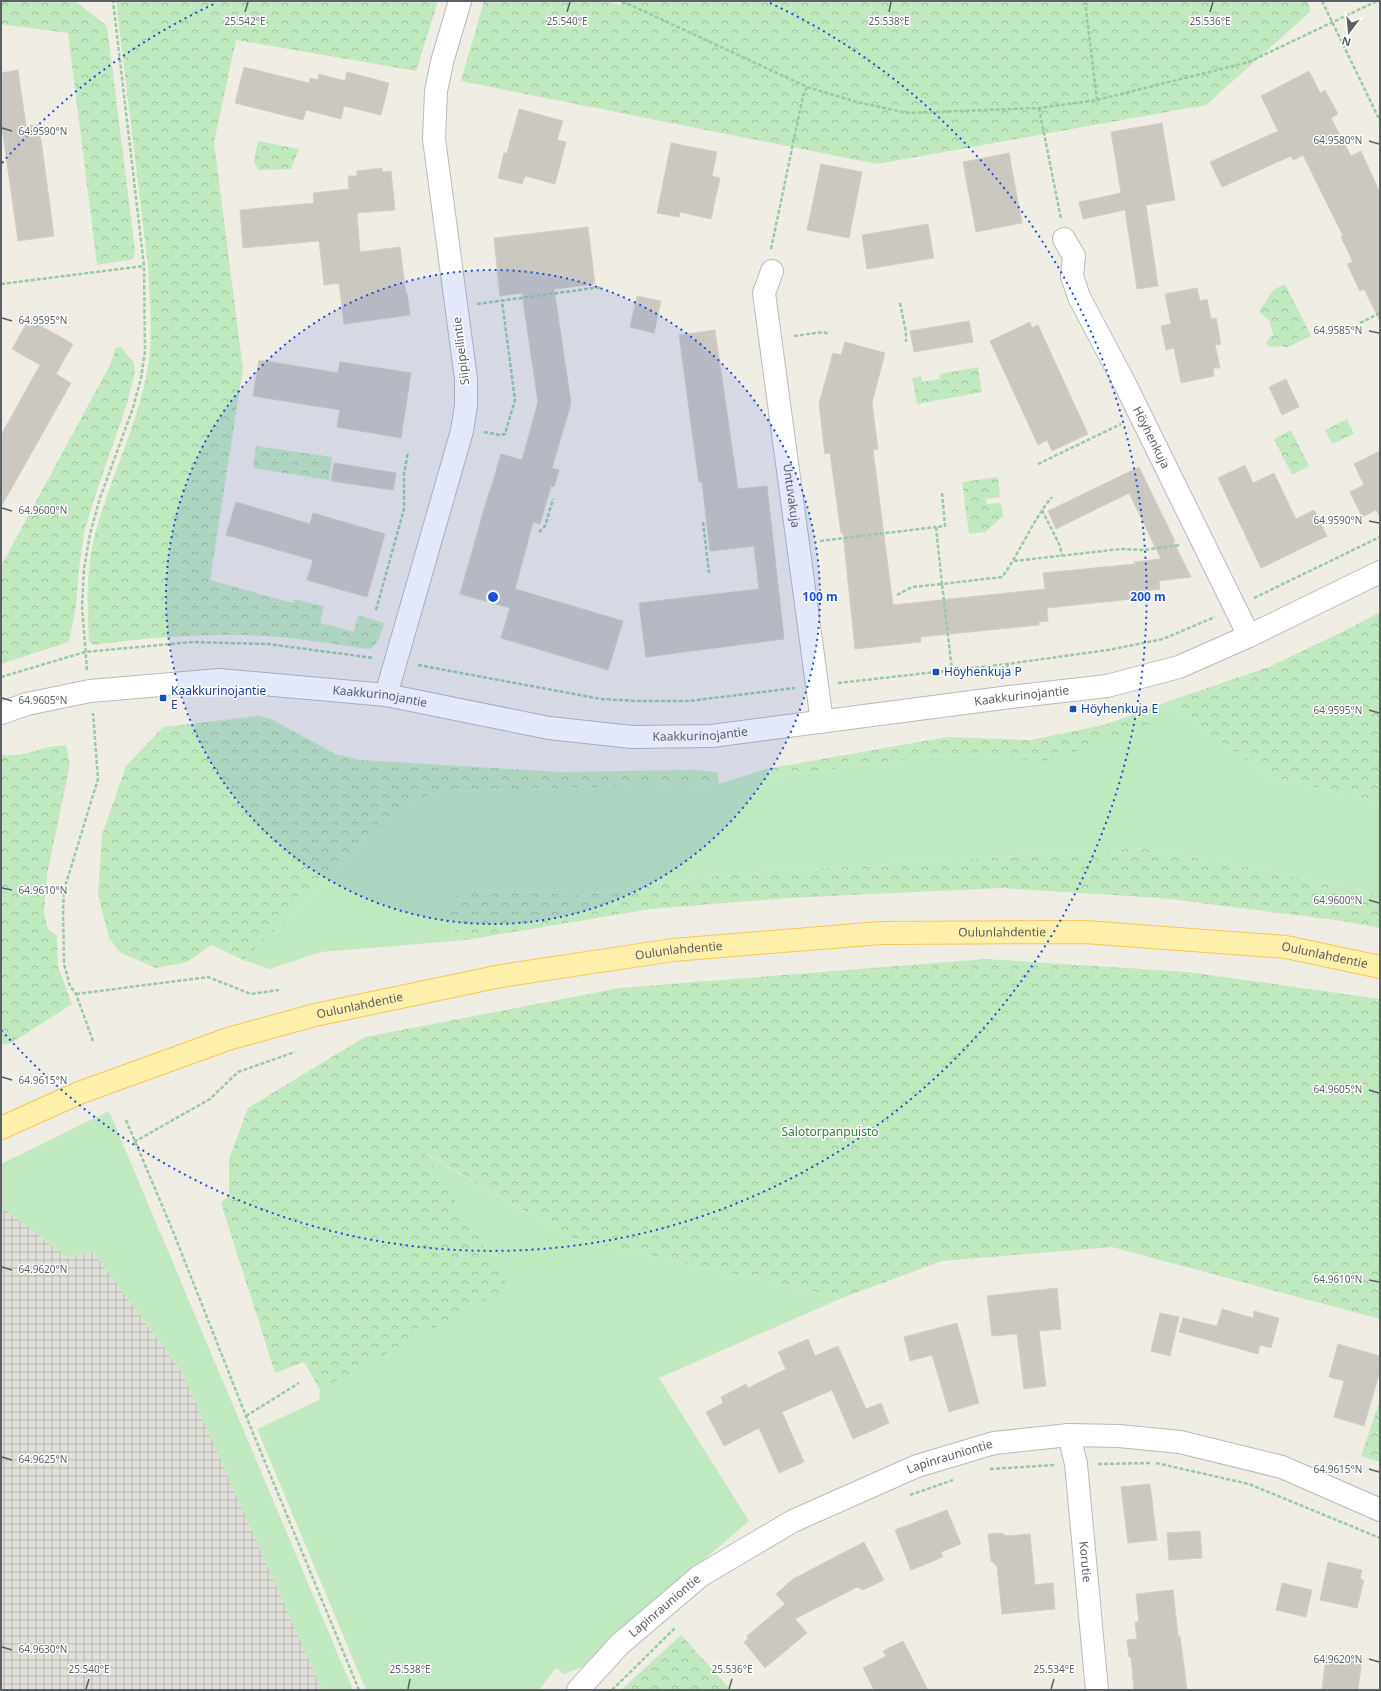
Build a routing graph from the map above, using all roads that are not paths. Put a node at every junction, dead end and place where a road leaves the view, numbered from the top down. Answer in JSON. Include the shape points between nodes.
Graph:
{"nodes":[{"id":1,"x":460,"y":1,"type":"edge"},
{"id":2,"x":1064,"y":239,"type":"road end"},
{"id":3,"x":772,"y":271,"type":"road end"},
{"id":4,"x":1380,"y":572,"type":"edge"},
{"id":5,"x":1249,"y":636,"type":"junction"},
{"id":6,"x":386,"y":696,"type":"junction"},
{"id":7,"x":1,"y":713,"type":"edge"},
{"id":8,"x":822,"y":722,"type":"junction"},
{"id":9,"x":1380,"y":967,"type":"edge"},
{"id":10,"x":1,"y":1128,"type":"edge"},
{"id":11,"x":1069,"y":1435,"type":"junction"},
{"id":12,"x":1380,"y":1510,"type":"edge"},
{"id":13,"x":578,"y":1690,"type":"edge"},
{"id":14,"x":1097,"y":1690,"type":"edge"}],
"edges":[{"from":1,"to":6,"type":"street","name":"Siipipeilintie","via":[[436,91],[434,139],[466,379],[466,405],[462,431],[382,657]]},
{"from":2,"to":5,"type":"street","name":"Höyhenkuja","via":[[1074,256],[1072,276],[1079,297]]},
{"from":3,"to":8,"type":"street","name":"Untuvakuja","via":[[764,293]]},
{"from":4,"to":5,"type":"street","name":"Kaakkurinojantie"},
{"from":5,"to":8,"type":"street","name":"Kaakkurinojantie","via":[[1179,667],[1107,686]]},
{"from":6,"to":7,"type":"street","name":"Kaakkurinojantie","via":[[219,680],[90,691],[27,704]]},
{"from":6,"to":8,"type":"street","name":"Kaakkurinojantie","via":[[549,728],[632,737],[712,736]]},
{"from":9,"to":10,"type":"main road","name":"Oulunlahdentie","via":[[1286,947],[1085,932],[881,933],[673,950],[501,976],[315,1015],[220,1042],[79,1093]]},
{"from":11,"to":12,"type":"street","name":"Lapinrauniontie","via":[[1119,1436],[1180,1442],[1282,1466]]},
{"from":11,"to":13,"type":"street","name":"Lapinrauniontie","via":[[994,1444],[917,1466],[793,1521],[700,1576],[620,1644]]},
{"from":11,"to":14,"type":"street","name":"Korutie","via":[[1076,1464]]}]}
